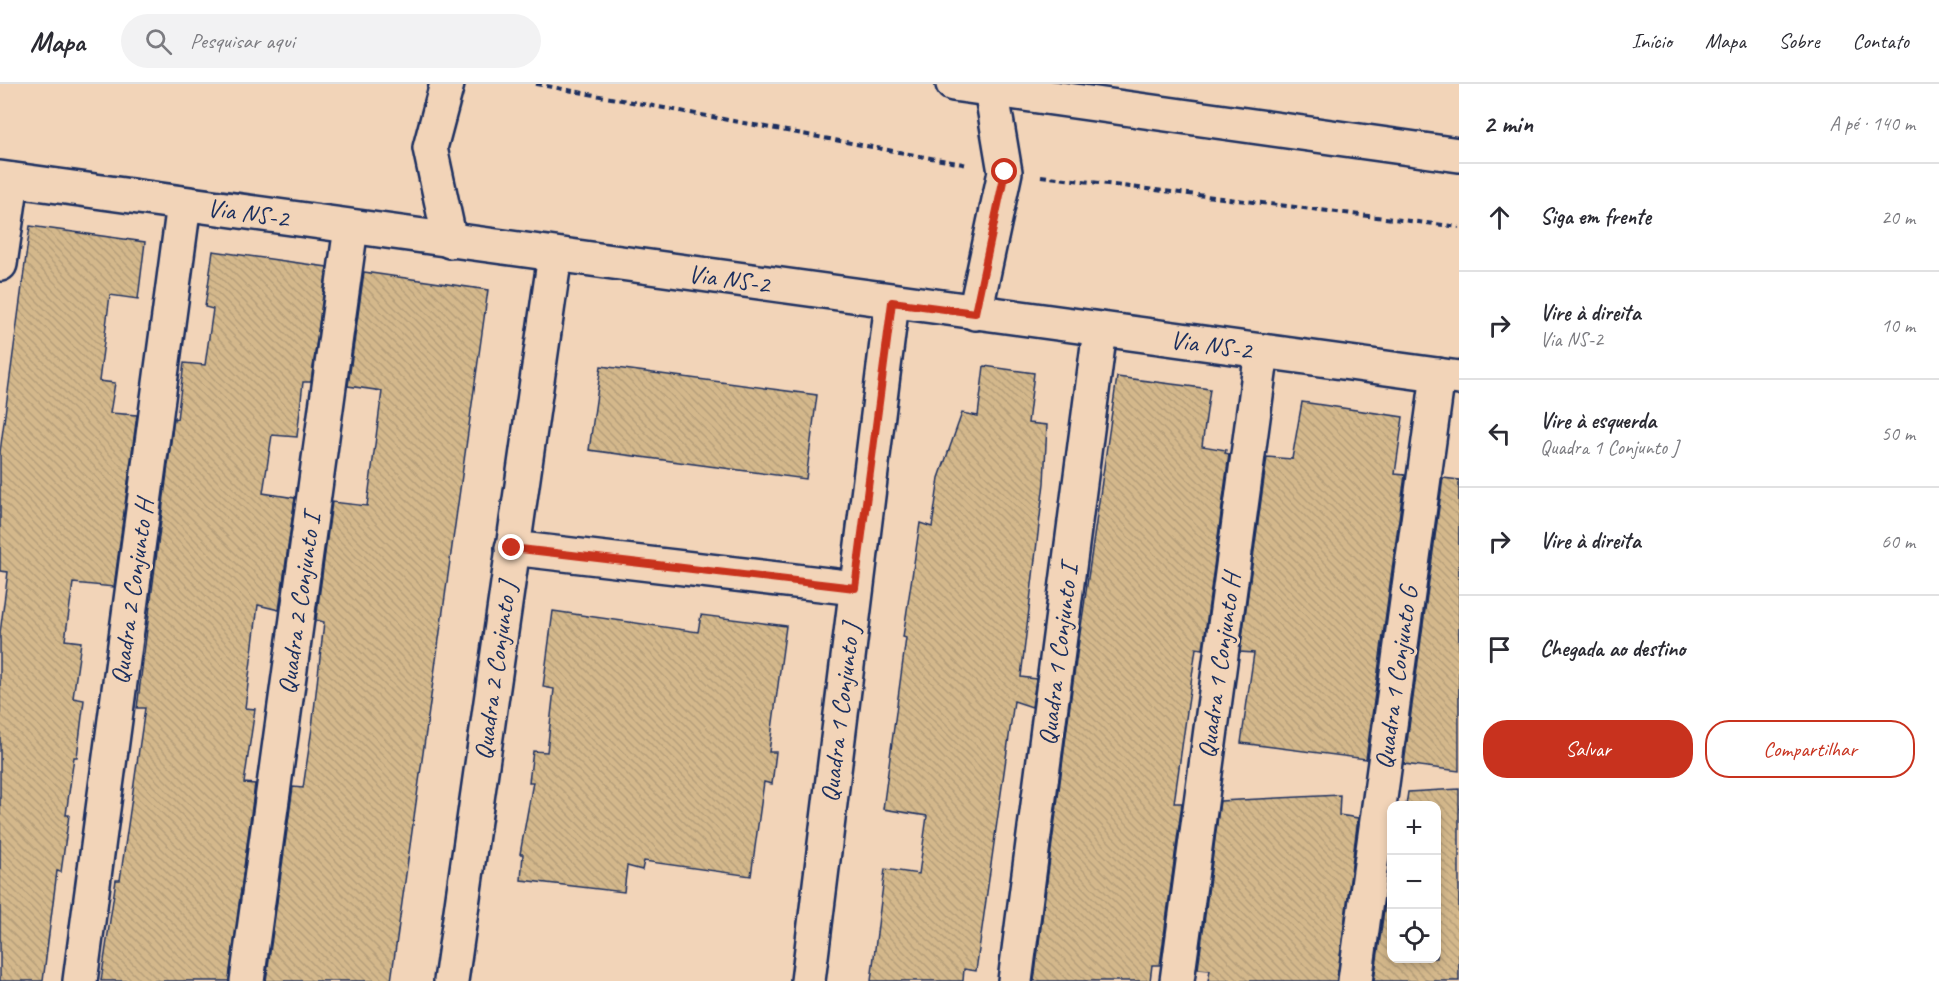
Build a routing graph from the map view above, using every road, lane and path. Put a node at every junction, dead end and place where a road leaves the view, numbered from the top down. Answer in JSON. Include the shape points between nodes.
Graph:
{"nodes":[{"id":1,"x":447,"y":84,"type":"edge"},
{"id":2,"x":953,"y":84,"type":"edge"},
{"id":3,"x":991,"y":89,"type":"junction"},
{"id":4,"x":1459,"y":155,"type":"edge"},
{"id":5,"x":6,"y":179,"type":"edge"},
{"id":6,"x":184,"y":204,"type":"junction"},
{"id":7,"x":351,"y":227,"type":"junction"},
{"id":8,"x":450,"y":241,"type":"junction"},
{"id":9,"x":555,"y":255,"type":"junction"},
{"id":10,"x":0,"y":264,"type":"edge"},
{"id":11,"x":892,"y":302,"type":"junction"},
{"id":12,"x":975,"y":313,"type":"junction"},
{"id":13,"x":1100,"y":330,"type":"junction"},
{"id":14,"x":1262,"y":351,"type":"junction"},
{"id":15,"x":1448,"y":376,"type":"edge"},
{"id":16,"x":512,"y":548,"type":"junction"},
{"id":17,"x":855,"y":588,"type":"junction"},
{"id":18,"x":80,"y":981,"type":"edge"},
{"id":19,"x":247,"y":981,"type":"edge"},
{"id":20,"x":451,"y":981,"type":"edge"},
{"id":21,"x":808,"y":981,"type":"edge"},
{"id":22,"x":1015,"y":981,"type":"edge"},
{"id":23,"x":1177,"y":981,"type":"edge"},
{"id":24,"x":1355,"y":981,"type":"edge"}],
"edges":[{"from":1,"to":8,"type":"street","via":[[429,148]]},
{"from":2,"to":3,"type":"street"},
{"from":3,"to":4,"type":"street"},
{"from":3,"to":12,"type":"street","via":[[1005,172]]},
{"from":5,"to":6,"type":"street","name":"Via NS-2"},
{"from":5,"to":10,"type":"street"},
{"from":6,"to":7,"type":"street","name":"Via NS-2"},
{"from":6,"to":18,"type":"street","name":"Quadra 2 Conjunto H"},
{"from":7,"to":8,"type":"street","name":"Via NS-2"},
{"from":7,"to":19,"type":"street","name":"Quadra 2 Conjunto I"},
{"from":8,"to":9,"type":"street","name":"Via NS-2"},
{"from":9,"to":11,"type":"street","name":"Via NS-2"},
{"from":9,"to":16,"type":"street","name":"Quadra 2 Conjunto J"},
{"from":11,"to":12,"type":"street","name":"Via NS-2"},
{"from":11,"to":17,"type":"street","name":"Quadra 1 Conjunto J"},
{"from":12,"to":13,"type":"street","name":"Via NS-2"},
{"from":13,"to":14,"type":"street","name":"Via NS-2"},
{"from":13,"to":22,"type":"street","name":"Quadra 1 Conjunto I"},
{"from":14,"to":15,"type":"street","name":"Via NS-2"},
{"from":14,"to":23,"type":"street","name":"Quadra 1 Conjunto H"},
{"from":15,"to":24,"type":"street","name":"Quadra 1 Conjunto G"},
{"from":16,"to":17,"type":"street"},
{"from":16,"to":20,"type":"street","name":"Quadra 2 Conjunto J"},
{"from":17,"to":21,"type":"street","name":"Quadra 1 Conjunto J"}]}
